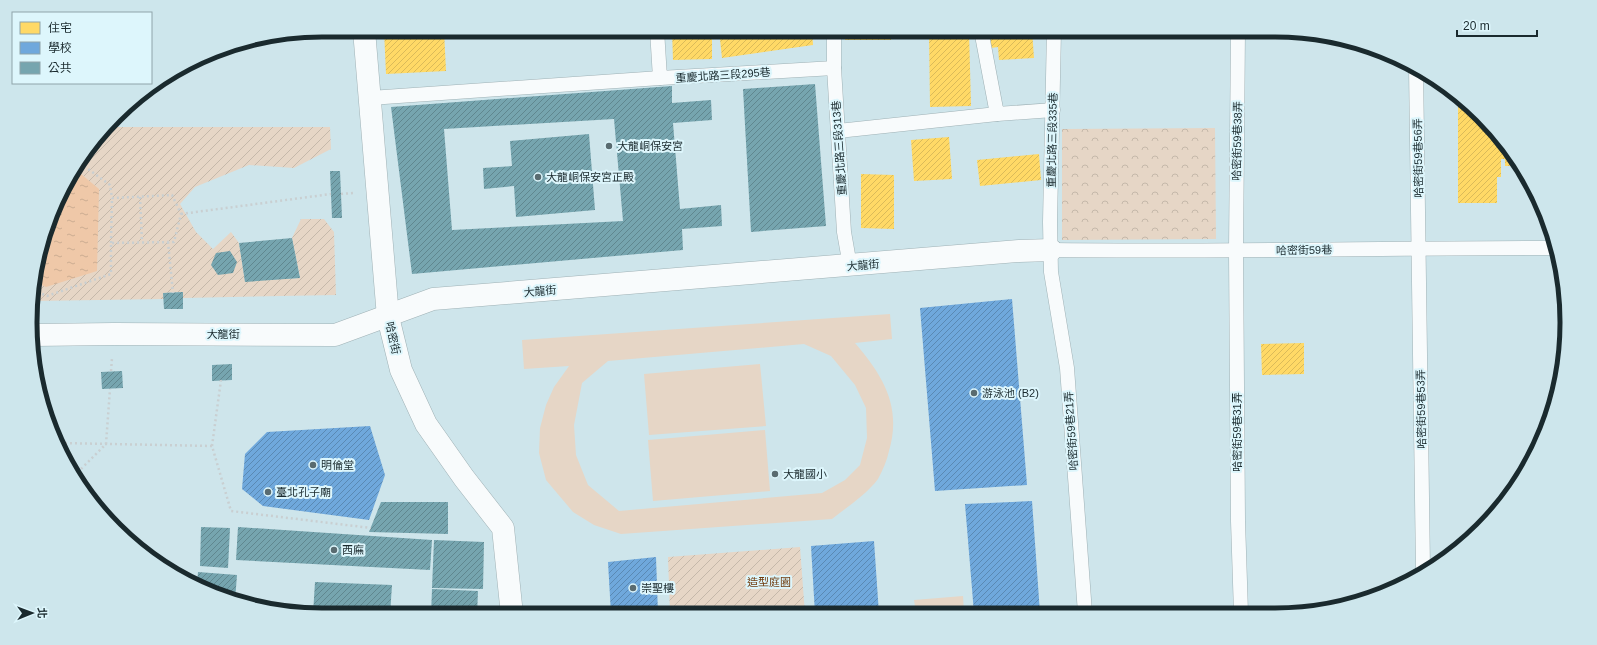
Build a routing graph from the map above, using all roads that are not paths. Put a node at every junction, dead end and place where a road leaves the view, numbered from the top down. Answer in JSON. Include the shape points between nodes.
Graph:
{"nodes":[{"id":1,"x":365,"y":37,"type":"edge"},
{"id":2,"x":657,"y":37,"type":"edge"},
{"id":3,"x":834,"y":37,"type":"edge"},
{"id":4,"x":982,"y":37,"type":"edge"},
{"id":5,"x":1054,"y":37,"type":"edge"},
{"id":6,"x":1238,"y":37,"type":"edge"},
{"id":7,"x":834,"y":68,"type":"junction"},
{"id":8,"x":1416,"y":75,"type":"edge"},
{"id":9,"x":660,"y":78,"type":"junction"},
{"id":10,"x":370,"y":98,"type":"junction"},
{"id":11,"x":1052,"y":110,"type":"junction"},
{"id":12,"x":997,"y":114,"type":"junction"},
{"id":13,"x":838,"y":131,"type":"junction"},
{"id":14,"x":1419,"y":248,"type":"junction"},
{"id":15,"x":1550,"y":248,"type":"edge"},
{"id":16,"x":1051,"y":250,"type":"junction"},
{"id":17,"x":1236,"y":251,"type":"junction"},
{"id":18,"x":850,"y":266,"type":"junction"},
{"id":19,"x":388,"y":317,"type":"junction"},
{"id":20,"x":38,"y":335,"type":"edge"},
{"id":21,"x":1423,"y":566,"type":"edge"},
{"id":22,"x":511,"y":608,"type":"edge"},
{"id":23,"x":1085,"y":608,"type":"edge"},
{"id":24,"x":1241,"y":608,"type":"edge"}],
"edges":[{"from":1,"to":10,"type":"street","name":"哈密街"},
{"from":2,"to":9,"type":"lane","name":"重慶北路三段295巷"},
{"from":3,"to":7,"type":"lane","name":"重慶北路三段313巷"},
{"from":4,"to":12,"type":"lane"},
{"from":5,"to":11,"type":"lane","name":"重慶北路三段335巷"},
{"from":6,"to":17,"type":"lane","name":"哈密街59巷38弄"},
{"from":7,"to":9,"type":"lane","name":"重慶北路三段295巷"},
{"from":7,"to":13,"type":"lane","name":"重慶北路三段313巷"},
{"from":8,"to":14,"type":"lane","name":"哈密街59巷56弄"},
{"from":9,"to":10,"type":"lane"},
{"from":10,"to":19,"type":"street","name":"哈密街"},
{"from":11,"to":12,"type":"lane"},
{"from":11,"to":16,"type":"lane","name":"重慶北路三段335巷"},
{"from":12,"to":13,"type":"lane"},
{"from":13,"to":18,"type":"lane","name":"重慶北路三段313巷","via":[[844,232]]},
{"from":14,"to":15,"type":"lane","name":"哈密街59巷"},
{"from":14,"to":17,"type":"lane","name":"哈密街59巷"},
{"from":14,"to":21,"type":"lane","name":"哈密街59巷53弄"},
{"from":16,"to":17,"type":"lane","name":"哈密街59巷"},
{"from":16,"to":18,"type":"street","name":"大龍街"},
{"from":16,"to":23,"type":"lane","name":"哈密街59巷21弄","via":[[1051,272],[1067,368]]},
{"from":17,"to":24,"type":"lane","name":"哈密街59巷31弄"},
{"from":18,"to":19,"type":"street","name":"大龍街","via":[[433,299]]},
{"from":19,"to":20,"type":"street","name":"大龍街","via":[[335,335]]},
{"from":19,"to":22,"type":"street","name":"哈密街","via":[[401,370],[426,424],[503,528]]}]}
